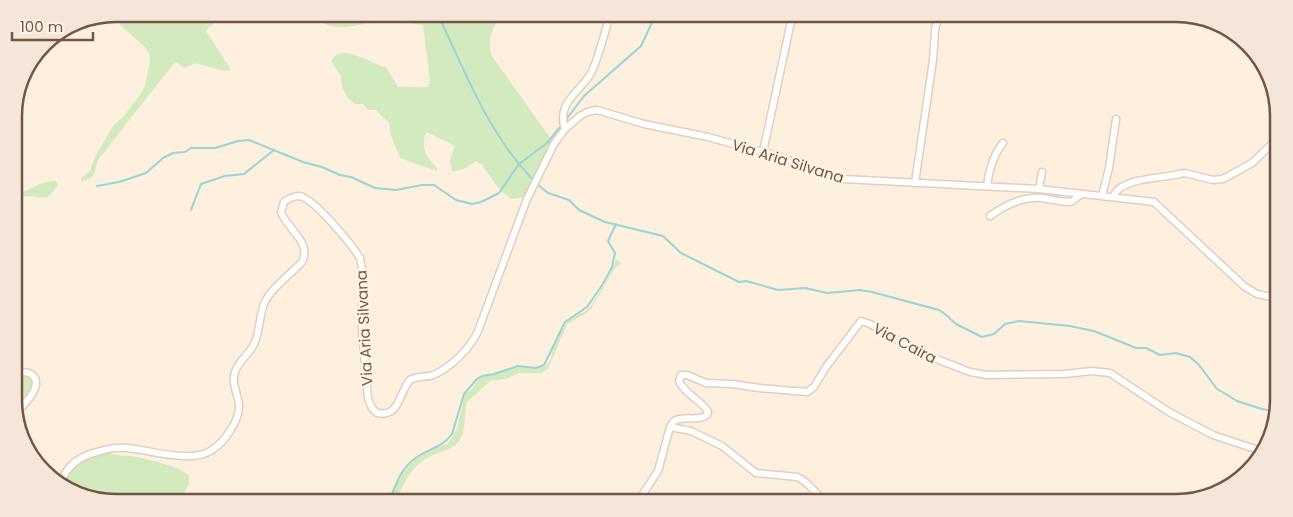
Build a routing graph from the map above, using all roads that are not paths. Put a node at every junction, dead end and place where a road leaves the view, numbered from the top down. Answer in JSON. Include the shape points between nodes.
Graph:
{"nodes":[{"id":1,"x":608,"y":22,"type":"edge"},
{"id":2,"x":791,"y":22,"type":"edge"},
{"id":3,"x":937,"y":22,"type":"edge"},
{"id":4,"x":1116,"y":119,"type":"dead end"},
{"id":5,"x":565,"y":129,"type":"junction"},
{"id":6,"x":1003,"y":143,"type":"dead end"},
{"id":7,"x":1270,"y":146,"type":"edge"},
{"id":8,"x":763,"y":152,"type":"junction"},
{"id":9,"x":1042,"y":172,"type":"dead end"},
{"id":10,"x":915,"y":183,"type":"junction"},
{"id":11,"x":987,"y":186,"type":"junction"},
{"id":12,"x":1039,"y":189,"type":"junction"},
{"id":13,"x":1080,"y":194,"type":"junction"},
{"id":14,"x":1102,"y":196,"type":"junction"},
{"id":15,"x":1113,"y":197,"type":"junction"},
{"id":16,"x":990,"y":216,"type":"dead end"},
{"id":17,"x":1270,"y":297,"type":"edge"},
{"id":18,"x":22,"y":373,"type":"edge"},
{"id":19,"x":22,"y":405,"type":"edge"},
{"id":20,"x":670,"y":428,"type":"junction"},
{"id":21,"x":1256,"y":450,"type":"edge"},
{"id":22,"x":63,"y":478,"type":"edge"},
{"id":23,"x":643,"y":494,"type":"edge"},
{"id":24,"x":817,"y":494,"type":"edge"}],
"edges":[{"from":1,"to":5,"type":"street","name":"Via Aria Silvana","via":[[593,71],[571,96],[564,112]]},
{"from":2,"to":8,"type":"street"},
{"from":3,"to":10,"type":"street"},
{"from":4,"to":14,"type":"street"},
{"from":5,"to":8,"type":"street","name":"Via Aria Silvana","via":[[587,112],[602,110],[644,124]]},
{"from":5,"to":22,"type":"street","name":"Via Aria Silvana","via":[[554,144],[527,199],[471,345],[435,374],[410,380],[390,412],[377,413],[367,392],[360,258],[316,205],[301,196],[289,198],[281,212],[302,244],[305,256],[265,302],[255,342],[234,373],[237,416],[218,445],[208,452],[192,456],[127,448],[102,450],[75,462]]},
{"from":6,"to":11,"type":"street","via":[[995,155]]},
{"from":7,"to":15,"type":"street","via":[[1252,163],[1223,179],[1213,180],[1185,173],[1132,182],[1120,187]]},
{"from":8,"to":10,"type":"street","name":"Via Aria Silvana","via":[[843,179]]},
{"from":9,"to":12,"type":"street"},
{"from":10,"to":11,"type":"street","name":"Via Aria Silvana"},
{"from":11,"to":12,"type":"street","name":"Via Aria Silvana"},
{"from":12,"to":13,"type":"street","name":"Via Aria Silvana"},
{"from":13,"to":14,"type":"street","name":"Via Aria Silvana"},
{"from":13,"to":16,"type":"street","name":"Via Aria Silvana","via":[[1070,202],[1043,198],[1021,200]]},
{"from":14,"to":15,"type":"street","name":"Via Aria Silvana"},
{"from":15,"to":17,"type":"street","name":"Via Aria Silvana","via":[[1154,202],[1245,287]]},
{"from":18,"to":19,"type":"street","via":[[28,373],[36,381],[34,390]]},
{"from":20,"to":21,"type":"street","name":"Via Caira","via":[[677,419],[703,417],[708,412],[682,388],[681,375],[706,383],[807,392],[861,321],[920,353],[970,372],[1054,374],[1092,371],[1110,374],[1169,412],[1213,435]]},
{"from":20,"to":23,"type":"street","via":[[658,471]]},
{"from":20,"to":24,"type":"street","via":[[691,431],[722,446],[756,473],[803,479]]}]}
